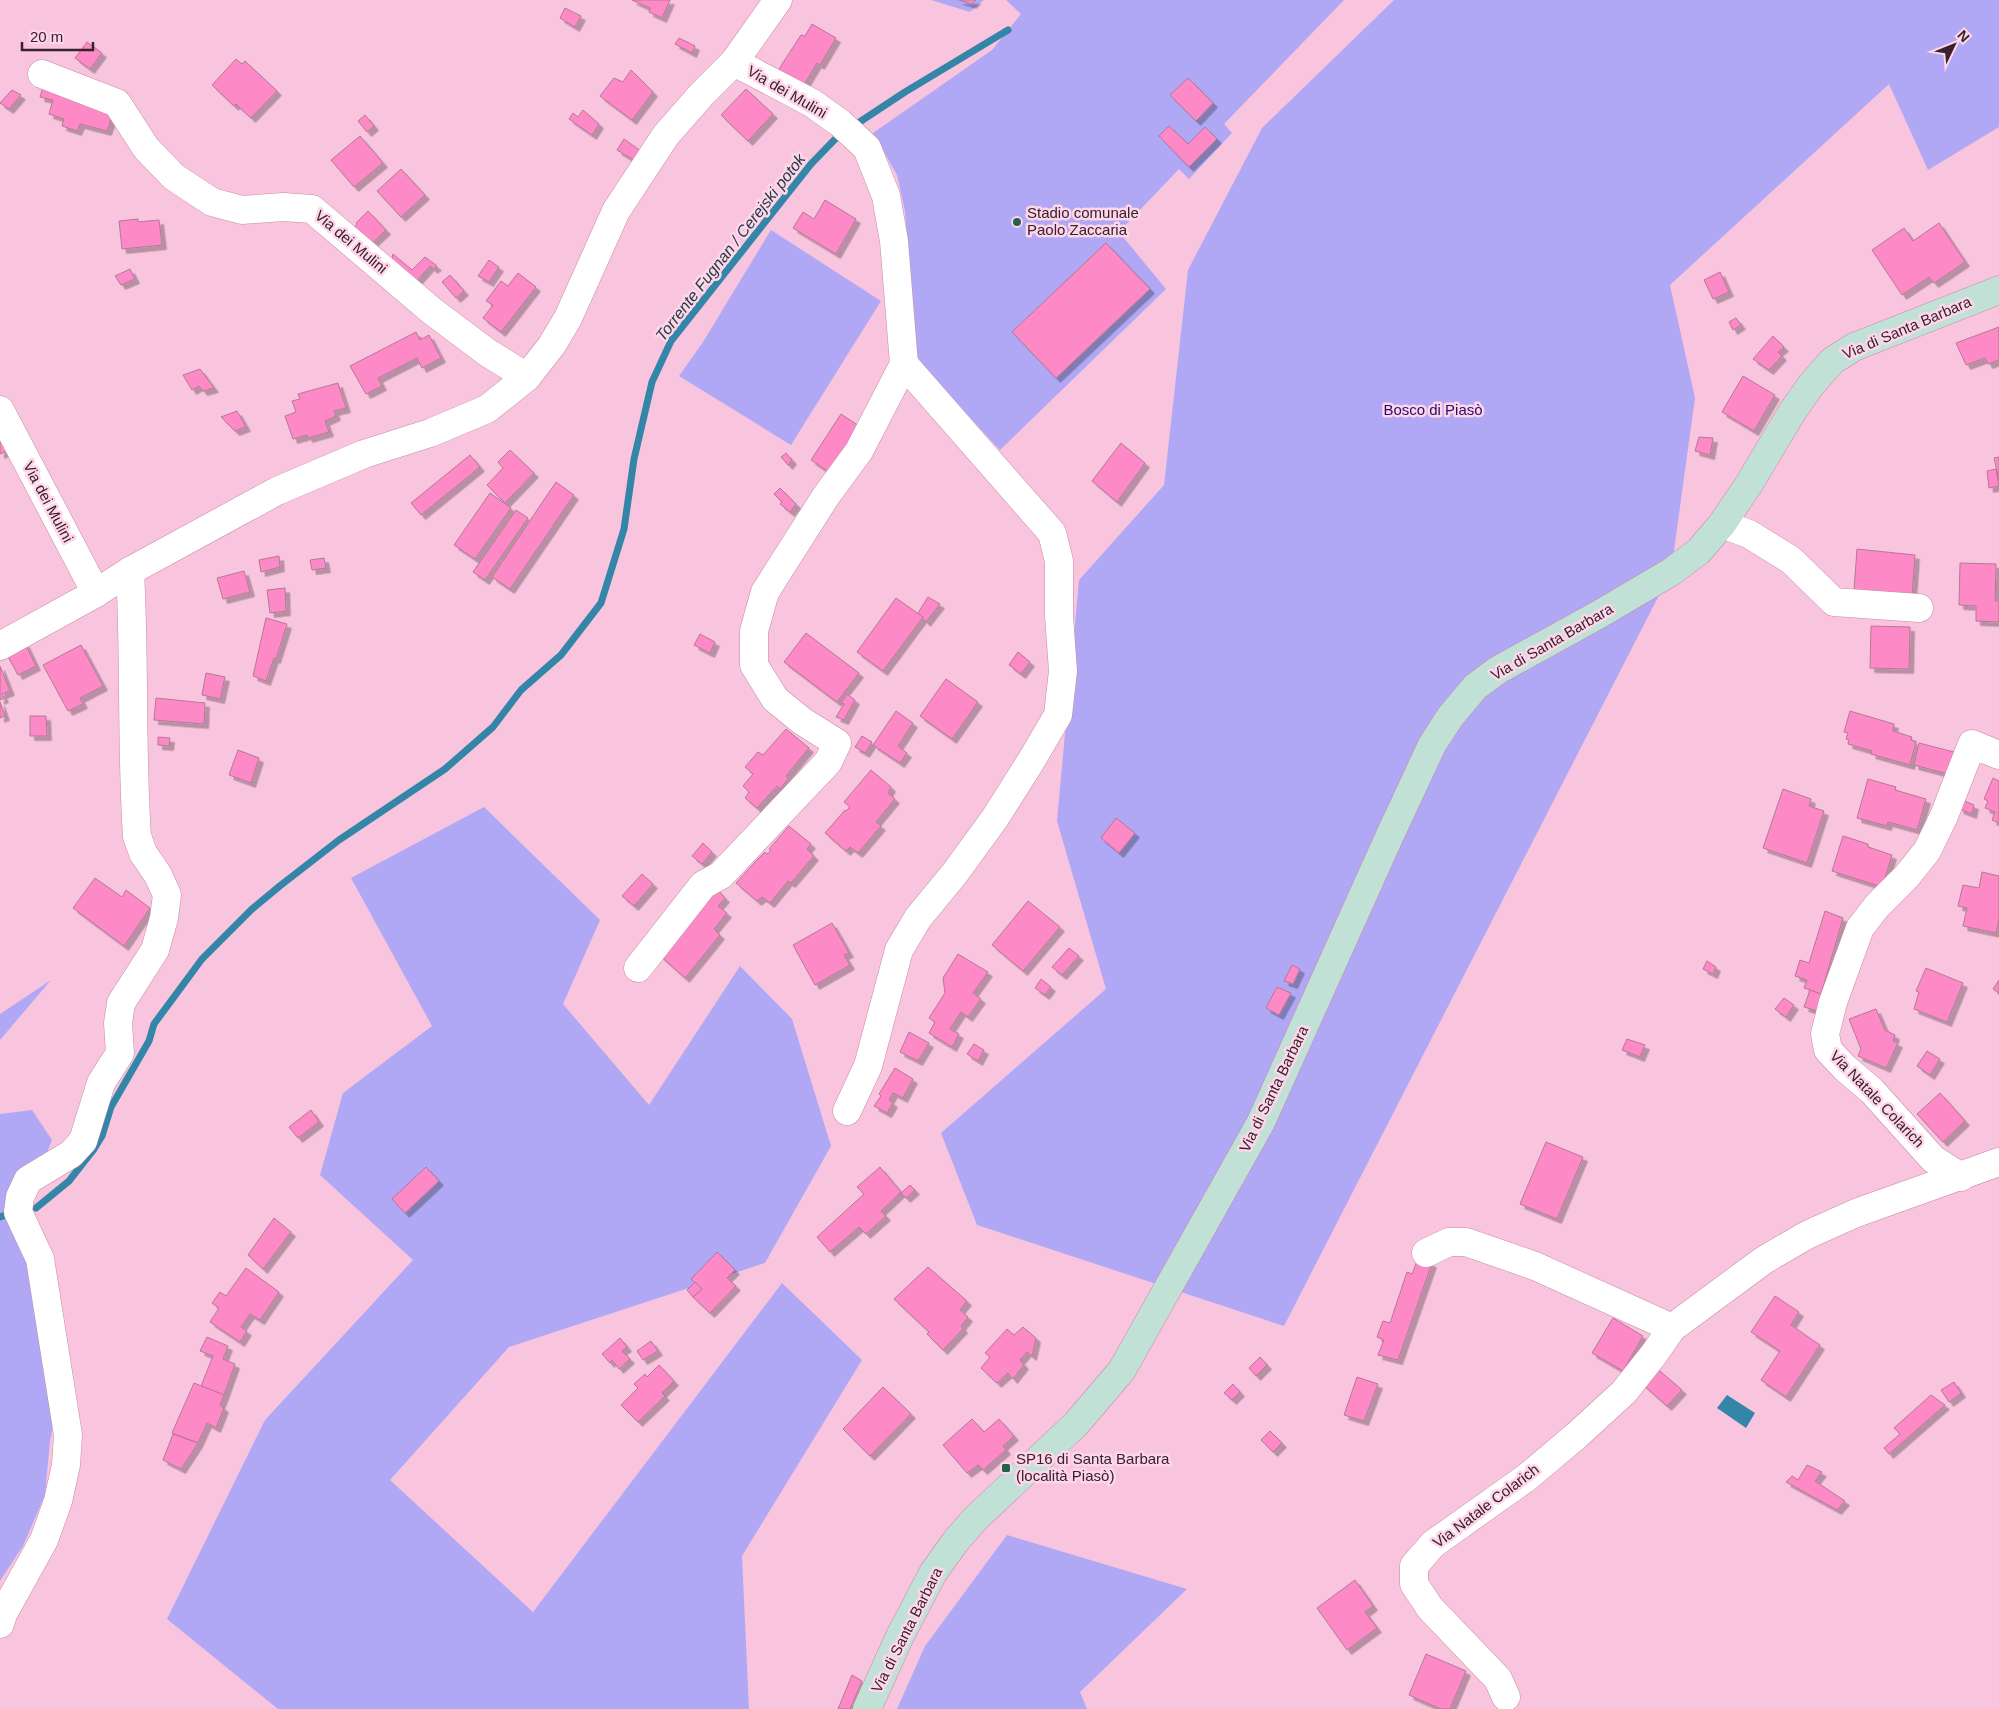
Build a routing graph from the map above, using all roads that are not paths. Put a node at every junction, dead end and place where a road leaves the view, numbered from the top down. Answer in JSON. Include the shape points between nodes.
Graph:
{"nodes":[{"id":1,"x":778,"y":0,"type":"edge"},
{"id":2,"x":734,"y":62,"type":"junction"},
{"id":3,"x":42,"y":74,"type":"dead end"},
{"id":4,"x":1999,"y":290,"type":"edge"},
{"id":5,"x":904,"y":364,"type":"junction"},
{"id":6,"x":527,"y":377,"type":"junction"},
{"id":7,"x":0,"y":410,"type":"edge"},
{"id":8,"x":1722,"y":524,"type":"junction"},
{"id":9,"x":130,"y":571,"type":"junction"},
{"id":10,"x":96,"y":593,"type":"junction"},
{"id":11,"x":1919,"y":608,"type":"dead end"},
{"id":12,"x":0,"y":646,"type":"edge"},
{"id":13,"x":1999,"y":755,"type":"edge"},
{"id":14,"x":638,"y":968,"type":"dead end"},
{"id":15,"x":847,"y":1111,"type":"dead end"},
{"id":16,"x":1999,"y":1162,"type":"edge"},
{"id":17,"x":1961,"y":1177,"type":"junction"},
{"id":18,"x":1426,"y":1253,"type":"dead end"},
{"id":19,"x":1672,"y":1328,"type":"junction"},
{"id":20,"x":0,"y":1624,"type":"edge"},
{"id":21,"x":1506,"y":1697,"type":"dead end"},
{"id":22,"x":868,"y":1709,"type":"edge"}],
"edges":[{"from":1,"to":2,"type":"street","name":"Via dei Mulini"},
{"from":2,"to":5,"type":"street","name":"Via dei Mulini","via":[[812,103],[867,148],[886,196],[894,240]]},
{"from":2,"to":6,"type":"street","name":"Via dei Mulini","via":[[666,136],[616,211],[568,318]]},
{"from":3,"to":6,"type":"street","name":"Via dei Mulini","via":[[117,103],[146,148],[174,177],[212,202],[242,210],[283,206],[312,209],[432,311],[488,354]]},
{"from":4,"to":8,"type":"street","name":"Via di Santa Barbara","via":[[1854,347],[1832,361],[1792,412]]},
{"from":5,"to":14,"type":"street","via":[[859,451],[765,592],[754,631],[754,665],[774,698],[837,743],[828,762],[722,875],[703,885]]},
{"from":5,"to":15,"type":"street","via":[[1052,533],[1059,561],[1063,670],[1058,715],[1032,761],[955,873],[918,918],[899,950],[868,1066]]},
{"from":6,"to":9,"type":"street","name":"Via dei Mulini","via":[[487,409],[430,433],[364,454],[277,491]]},
{"from":7,"to":10,"type":"street","name":"Via dei Mulini"},
{"from":8,"to":11,"type":"street","via":[[1749,534],[1791,560],[1834,602]]},
{"from":8,"to":22,"type":"street","name":"Via di Santa Barbara","via":[[1699,551],[1671,572],[1498,670],[1475,687],[1450,717],[1432,745],[1261,1122],[1122,1370],[1076,1424],[975,1519],[955,1542],[932,1573]]},
{"from":9,"to":10,"type":"street","name":"Via dei Mulini"},
{"from":9,"to":20,"type":"street","via":[[137,836],[142,853],[158,875],[166,895],[164,918],[155,950],[120,1003],[120,1053],[101,1083],[83,1141],[71,1154],[28,1180],[20,1197],[18,1212],[40,1258],[68,1435],[66,1465],[58,1501],[44,1540]]},
{"from":10,"to":12,"type":"street","name":"Via dei Mulini"},
{"from":13,"to":17,"type":"street","name":"Via Natale Colarich","via":[[1972,744],[1927,851],[1860,928],[1825,1034],[1828,1050],[1845,1068],[1872,1091],[1933,1159]]},
{"from":16,"to":17,"type":"street","name":"Via Natale Colarich"},
{"from":17,"to":19,"type":"street","name":"Via Natale Colarich","via":[[1856,1213],[1807,1235],[1764,1260]]},
{"from":18,"to":19,"type":"street","via":[[1449,1242],[1466,1242],[1534,1266]]},
{"from":19,"to":21,"type":"street","name":"Via Natale Colarich","via":[[1624,1392],[1526,1478],[1433,1544],[1414,1566],[1414,1584],[1430,1608],[1498,1679]]}]}
